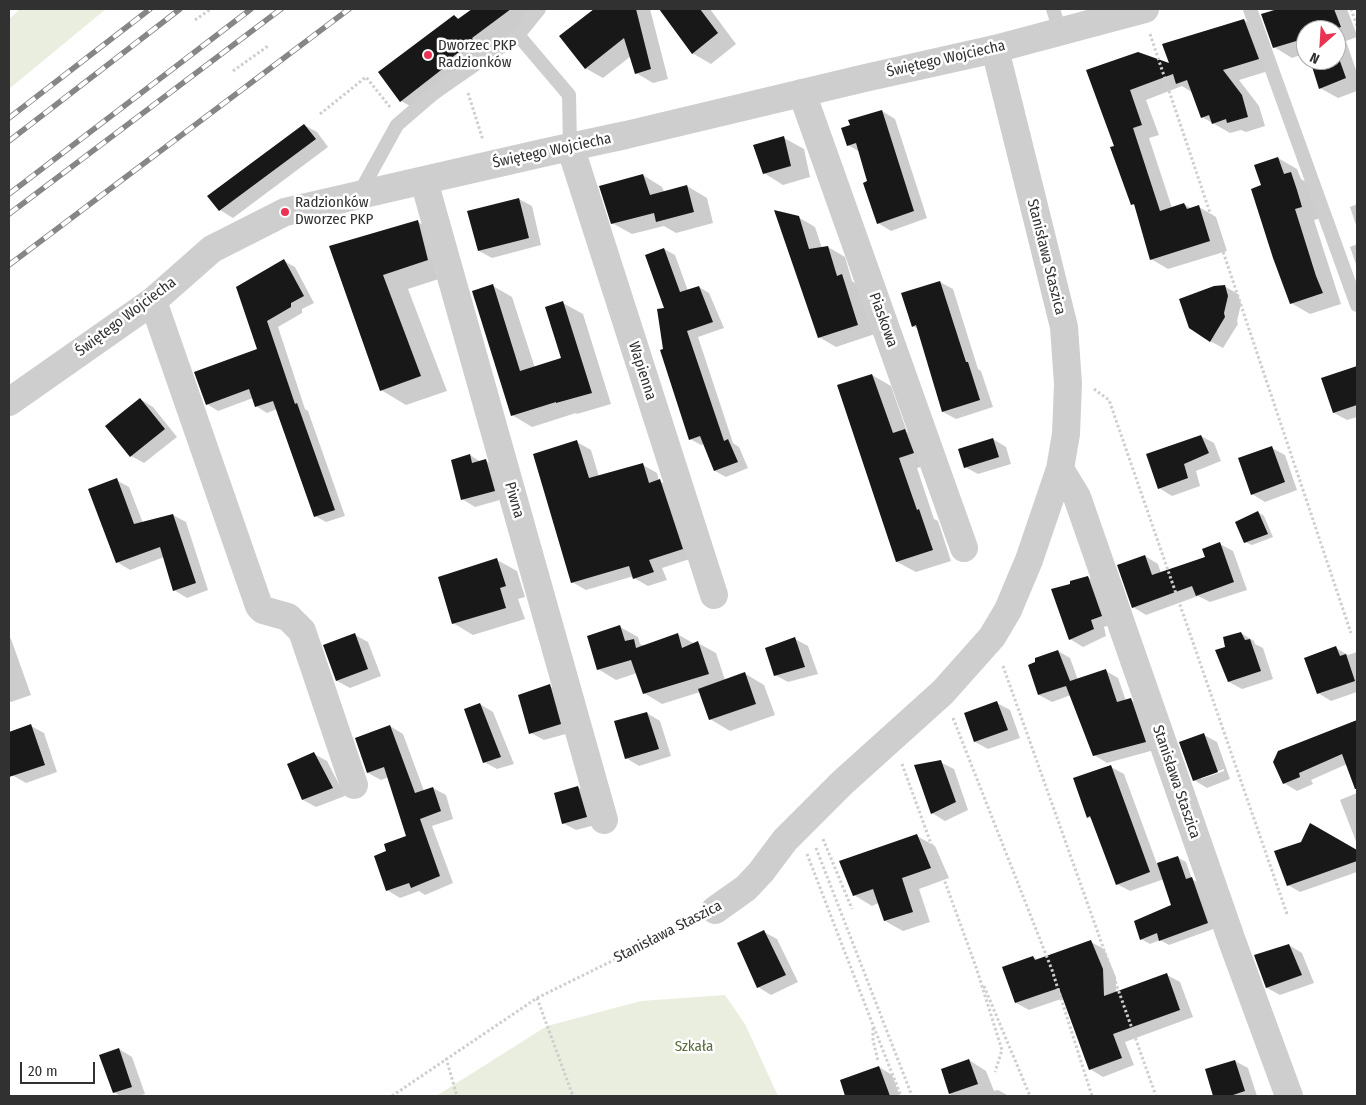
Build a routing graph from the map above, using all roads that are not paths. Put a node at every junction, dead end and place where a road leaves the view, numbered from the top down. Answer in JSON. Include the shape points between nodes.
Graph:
{"nodes":[{"id":1,"x":539,"y":9,"type":"edge"},
{"id":2,"x":1143,"y":9,"type":"edge"},
{"id":3,"x":1250,"y":9,"type":"edge"},
{"id":4,"x":1056,"y":20,"type":"edge"},
{"id":5,"x":518,"y":35,"type":"junction"},
{"id":6,"x":995,"y":49,"type":"junction"},
{"id":7,"x":802,"y":93,"type":"junction"},
{"id":8,"x":570,"y":146,"type":"junction"},
{"id":9,"x":424,"y":181,"type":"junction"},
{"id":10,"x":359,"y":195,"type":"junction"},
{"id":11,"x":153,"y":301,"type":"junction"},
{"id":12,"x":1357,"y":305,"type":"edge"},
{"id":13,"x":9,"y":402,"type":"edge"},
{"id":14,"x":1060,"y":469,"type":"junction"},
{"id":15,"x":964,"y":548,"type":"dead end"},
{"id":16,"x":714,"y":595,"type":"dead end"},
{"id":17,"x":354,"y":785,"type":"dead end"},
{"id":18,"x":604,"y":820,"type":"dead end"},
{"id":19,"x":715,"y":910,"type":"road end"},
{"id":20,"x":1289,"y":1096,"type":"edge"}],
"edges":[{"from":1,"to":5,"type":"lane"},
{"from":2,"to":4,"type":"street","name":"Świętego Wojciecha"},
{"from":3,"to":12,"type":"lane"},
{"from":4,"to":6,"type":"street","name":"Świętego Wojciecha"},
{"from":5,"to":8,"type":"lane","via":[[569,95]]},
{"from":5,"to":10,"type":"lane","via":[[434,92],[397,125]]},
{"from":6,"to":7,"type":"street","name":"Świętego Wojciecha"},
{"from":6,"to":14,"type":"street","name":"Stanisława Staszica","via":[[1064,327],[1068,384],[1066,434]]},
{"from":7,"to":8,"type":"street","name":"Świętego Wojciecha"},
{"from":7,"to":15,"type":"street","name":"Piaskowa"},
{"from":8,"to":9,"type":"street","name":"Świętego Wojciecha"},
{"from":8,"to":16,"type":"street","name":"Wapienna"},
{"from":9,"to":10,"type":"street","name":"Świętego Wojciecha"},
{"from":9,"to":18,"type":"street","name":"Piwna"},
{"from":10,"to":11,"type":"street","name":"Świętego Wojciecha","via":[[284,212],[212,248]]},
{"from":11,"to":13,"type":"street","name":"Świętego Wojciecha"},
{"from":11,"to":17,"type":"street","via":[[259,606],[288,617],[302,631]]},
{"from":14,"to":19,"type":"street","name":"Stanisława Staszica","via":[[1029,560],[1008,610],[992,637],[943,692],[785,840],[746,888]]},
{"from":14,"to":20,"type":"street","name":"Stanisława Staszica","via":[[1077,497]]}]}
